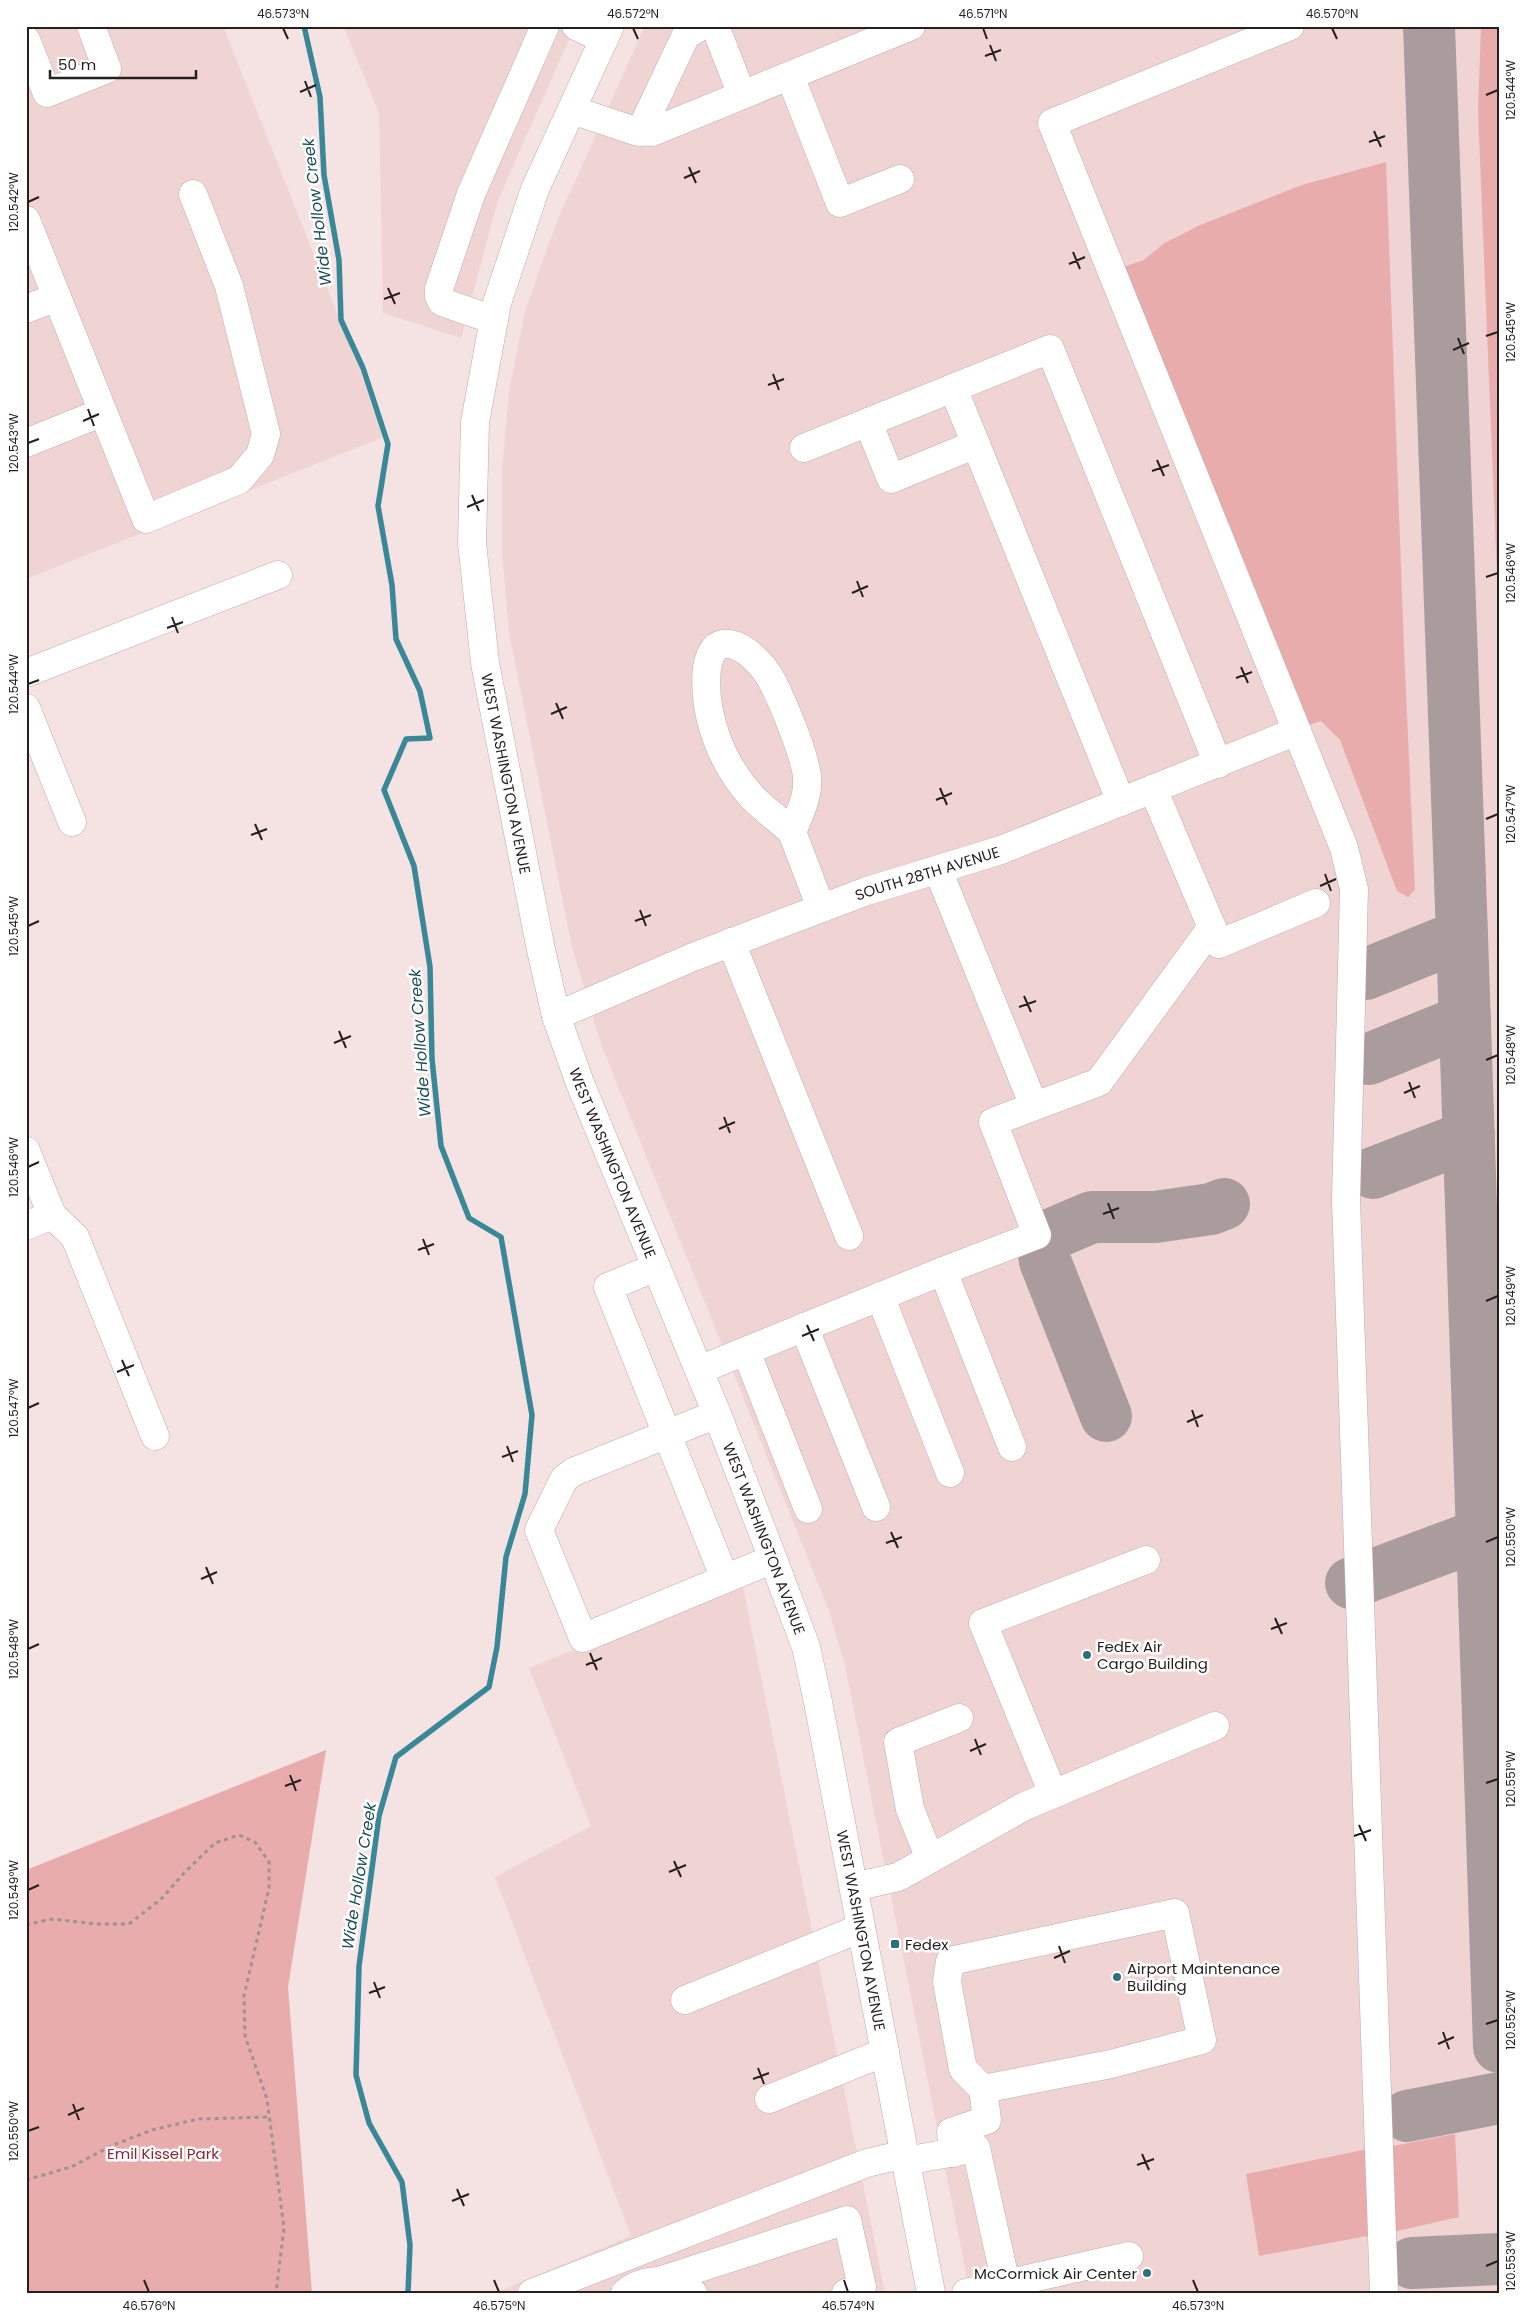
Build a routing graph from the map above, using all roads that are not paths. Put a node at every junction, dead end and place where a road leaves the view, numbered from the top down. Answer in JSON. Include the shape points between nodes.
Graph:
{"nodes":[{"id":1,"x":90,"y":26,"type":"edge"},
{"id":2,"x":545,"y":26,"type":"edge"},
{"id":3,"x":576,"y":26,"type":"edge"},
{"id":4,"x":702,"y":26,"type":"edge"},
{"id":5,"x":715,"y":26,"type":"edge"},
{"id":6,"x":910,"y":26,"type":"edge"},
{"id":7,"x":1290,"y":26,"type":"edge"},
{"id":8,"x":607,"y":33,"type":"edge"},
{"id":9,"x":26,"y":40,"type":"edge"},
{"id":10,"x":790,"y":76,"type":"junction"},
{"id":11,"x":742,"y":95,"type":"junction"},
{"id":12,"x":572,"y":110,"type":"junction"},
{"id":13,"x":640,"y":132,"type":"junction"},
{"id":14,"x":900,"y":179,"type":"dead end"},
{"id":15,"x":192,"y":194,"type":"dead end"},
{"id":16,"x":26,"y":220,"type":"edge"},
{"id":17,"x":57,"y":297,"type":"junction"},
{"id":18,"x":26,"y":309,"type":"edge"},
{"id":19,"x":494,"y":320,"type":"junction"},
{"id":20,"x":953,"y":388,"type":"junction"},
{"id":21,"x":103,"y":412,"type":"junction"},
{"id":22,"x":868,"y":422,"type":"junction"},
{"id":23,"x":26,"y":443,"type":"edge"},
{"id":24,"x":976,"y":444,"type":"junction"},
{"id":25,"x":804,"y":448,"type":"dead end"},
{"id":26,"x":278,"y":575,"type":"dead end"},
{"id":27,"x":26,"y":673,"type":"edge"},
{"id":28,"x":26,"y":708,"type":"edge"},
{"id":29,"x":1297,"y":731,"type":"junction"},
{"id":30,"x":1218,"y":764,"type":"junction"},
{"id":31,"x":1153,"y":790,"type":"junction"},
{"id":32,"x":1121,"y":802,"type":"junction"},
{"id":33,"x":72,"y":822,"type":"dead end"},
{"id":34,"x":792,"y":832,"type":"junction"},
{"id":35,"x":938,"y":870,"type":"junction"},
{"id":36,"x":1316,"y":903,"type":"dead end"},
{"id":37,"x":821,"y":908,"type":"junction"},
{"id":38,"x":1212,"y":926,"type":"junction"},
{"id":39,"x":730,"y":942,"type":"junction"},
{"id":40,"x":556,"y":1016,"type":"junction"},
{"id":41,"x":1034,"y":1106,"type":"junction"},
{"id":42,"x":26,"y":1151,"type":"edge"},
{"id":43,"x":52,"y":1215,"type":"junction"},
{"id":44,"x":26,"y":1226,"type":"edge"},
{"id":45,"x":849,"y":1236,"type":"dead end"},
{"id":46,"x":656,"y":1267,"type":"junction"},
{"id":47,"x":943,"y":1271,"type":"junction"},
{"id":48,"x":880,"y":1296,"type":"junction"},
{"id":49,"x":804,"y":1327,"type":"junction"},
{"id":50,"x":746,"y":1351,"type":"junction"},
{"id":51,"x":699,"y":1370,"type":"junction"},
{"id":52,"x":717,"y":1414,"type":"junction"},
{"id":53,"x":667,"y":1434,"type":"junction"},
{"id":54,"x":155,"y":1436,"type":"dead end"},
{"id":55,"x":1012,"y":1448,"type":"dead end"},
{"id":56,"x":950,"y":1473,"type":"dead end"},
{"id":57,"x":876,"y":1507,"type":"dead end"},
{"id":58,"x":808,"y":1509,"type":"dead end"},
{"id":59,"x":773,"y":1559,"type":"junction"},
{"id":60,"x":1146,"y":1560,"type":"dead end"},
{"id":61,"x":725,"y":1580,"type":"junction"},
{"id":62,"x":959,"y":1718,"type":"dead end"},
{"id":63,"x":1215,"y":1726,"type":"dead end"},
{"id":64,"x":1053,"y":1794,"type":"junction"},
{"id":65,"x":930,"y":1859,"type":"junction"},
{"id":66,"x":854,"y":1887,"type":"junction"},
{"id":67,"x":862,"y":1928,"type":"junction"},
{"id":68,"x":685,"y":2000,"type":"dead end"},
{"id":69,"x":885,"y":2052,"type":"junction"},
{"id":70,"x":983,"y":2089,"type":"junction"},
{"id":71,"x":769,"y":2099,"type":"dead end"},
{"id":72,"x":953,"y":2152,"type":"junction"},
{"id":73,"x":906,"y":2158,"type":"junction"},
{"id":74,"x":1129,"y":2256,"type":"dead end"},
{"id":75,"x":662,"y":2280,"type":"junction"},
{"id":76,"x":1006,"y":2284,"type":"junction"},
{"id":77,"x":532,"y":2293,"type":"edge"},
{"id":78,"x":625,"y":2293,"type":"edge"},
{"id":79,"x":694,"y":2293,"type":"edge"},
{"id":80,"x":846,"y":2293,"type":"edge"},
{"id":81,"x":932,"y":2293,"type":"edge"},
{"id":82,"x":966,"y":2293,"type":"edge"},
{"id":83,"x":1384,"y":2293,"type":"edge"}],
"edges":[{"from":1,"to":9,"type":"main road","via":[[107,69],[47,93]]},
{"from":2,"to":19,"type":"main road","via":[[471,194],[439,289],[442,302]]},
{"from":3,"to":8,"type":"main road"},
{"from":4,"to":13,"type":"main road","via":[[686,35]]},
{"from":5,"to":11,"type":"main road"},
{"from":6,"to":10,"type":"main road"},
{"from":7,"to":29,"type":"main road","via":[[1052,123]]},
{"from":8,"to":12,"type":"main road","name":"WEST WASHINGTON AVENUE"},
{"from":10,"to":11,"type":"main road"},
{"from":10,"to":14,"type":"main road","via":[[840,203]]},
{"from":11,"to":13,"type":"main road","via":[[652,132]]},
{"from":12,"to":13,"type":"main road"},
{"from":12,"to":19,"type":"main road","name":"WEST WASHINGTON AVENUE","via":[[535,188]]},
{"from":15,"to":21,"type":"main road","via":[[229,286],[266,434],[260,455],[239,480],[146,519]]},
{"from":16,"to":17,"type":"main road"},
{"from":17,"to":18,"type":"main road"},
{"from":17,"to":21,"type":"main road"},
{"from":19,"to":40,"type":"main road","name":"WEST WASHINGTON AVENUE","via":[[476,422],[472,543],[485,663]]},
{"from":20,"to":22,"type":"main road"},
{"from":20,"to":24,"type":"main road"},
{"from":20,"to":30,"type":"main road","via":[[1050,349]]},
{"from":21,"to":23,"type":"main road"},
{"from":22,"to":24,"type":"main road","via":[[891,479]]},
{"from":22,"to":25,"type":"main road"},
{"from":24,"to":32,"type":"main road"},
{"from":26,"to":27,"type":"main road"},
{"from":28,"to":33,"type":"main road"},
{"from":29,"to":30,"type":"main road","name":"SOUTH 28TH AVENUE"},
{"from":29,"to":83,"type":"main road","via":[[1344,848],[1354,890],[1346,1200]]},
{"from":30,"to":31,"type":"main road","name":"SOUTH 28TH AVENUE"},
{"from":31,"to":32,"type":"main road","name":"SOUTH 28TH AVENUE"},
{"from":31,"to":38,"type":"main road"},
{"from":32,"to":35,"type":"main road","name":"SOUTH 28TH AVENUE","via":[[1001,850]]},
{"from":34,"to":34,"type":"main road","via":[[806,792],[802,754],[772,681],[760,664],[732,644],[721,644],[712,652],[708,662],[705,686],[722,754],[752,797]]},
{"from":34,"to":37,"type":"main road"},
{"from":35,"to":37,"type":"main road","name":"SOUTH 28TH AVENUE","via":[[908,877]]},
{"from":35,"to":41,"type":"main road"},
{"from":36,"to":38,"type":"main road","via":[[1219,944]]},
{"from":37,"to":39,"type":"main road","name":"SOUTH 28TH AVENUE"},
{"from":38,"to":41,"type":"main road","via":[[1099,1082]]},
{"from":39,"to":40,"type":"main road","name":"SOUTH 28TH AVENUE"},
{"from":39,"to":45,"type":"main road"},
{"from":40,"to":46,"type":"main road","name":"WEST WASHINGTON AVENUE","via":[[580,1083]]},
{"from":41,"to":47,"type":"main road","via":[[993,1122],[1037,1235]]},
{"from":42,"to":43,"type":"main road"},
{"from":43,"to":44,"type":"main road"},
{"from":43,"to":54,"type":"main road","via":[[75,1237]]},
{"from":46,"to":51,"type":"main road","name":"WEST WASHINGTON AVENUE"},
{"from":46,"to":53,"type":"main road","via":[[608,1286]]},
{"from":47,"to":48,"type":"main road"},
{"from":47,"to":55,"type":"main road"},
{"from":48,"to":49,"type":"main road"},
{"from":48,"to":56,"type":"main road"},
{"from":49,"to":50,"type":"main road"},
{"from":49,"to":57,"type":"main road"},
{"from":50,"to":51,"type":"main road"},
{"from":50,"to":58,"type":"main road"},
{"from":51,"to":52,"type":"main road","name":"WEST WASHINGTON AVENUE"},
{"from":52,"to":53,"type":"main road"},
{"from":52,"to":59,"type":"main road","name":"WEST WASHINGTON AVENUE"},
{"from":53,"to":61,"type":"main road"},
{"from":53,"to":61,"type":"main road","via":[[564,1478],[539,1530],[583,1638]]},
{"from":59,"to":61,"type":"main road"},
{"from":59,"to":66,"type":"main road","name":"WEST WASHINGTON AVENUE","via":[[806,1647]]},
{"from":60,"to":64,"type":"main road","via":[[982,1623]]},
{"from":62,"to":65,"type":"main road","via":[[898,1742],[910,1809]]},
{"from":63,"to":64,"type":"main road"},
{"from":64,"to":65,"type":"main road"},
{"from":65,"to":66,"type":"main road","via":[[898,1877]]},
{"from":66,"to":67,"type":"main road","name":"WEST WASHINGTON AVENUE"},
{"from":67,"to":68,"type":"main road"},
{"from":67,"to":69,"type":"main road","name":"WEST WASHINGTON AVENUE"},
{"from":69,"to":71,"type":"main road"},
{"from":69,"to":73,"type":"main road","name":"WEST WASHINGTON AVENUE"},
{"from":70,"to":70,"type":"main road","via":[[963,2069],[947,1982],[950,1962],[1175,1913],[1202,2040],[1111,2064]]},
{"from":70,"to":72,"type":"main road","via":[[987,2120],[951,2132]]},
{"from":72,"to":73,"type":"main road"},
{"from":72,"to":76,"type":"main road","via":[[976,2148]]},
{"from":73,"to":77,"type":"main road","via":[[867,2163]]},
{"from":73,"to":81,"type":"main road","name":"WEST WASHINGTON AVENUE"},
{"from":74,"to":76,"type":"main road"},
{"from":75,"to":78,"type":"main road","via":[[644,2283]]},
{"from":75,"to":79,"type":"main road","via":[[679,2284]]},
{"from":75,"to":80,"type":"main road","via":[[847,2220],[862,2287]]},
{"from":76,"to":82,"type":"main road"}]}
